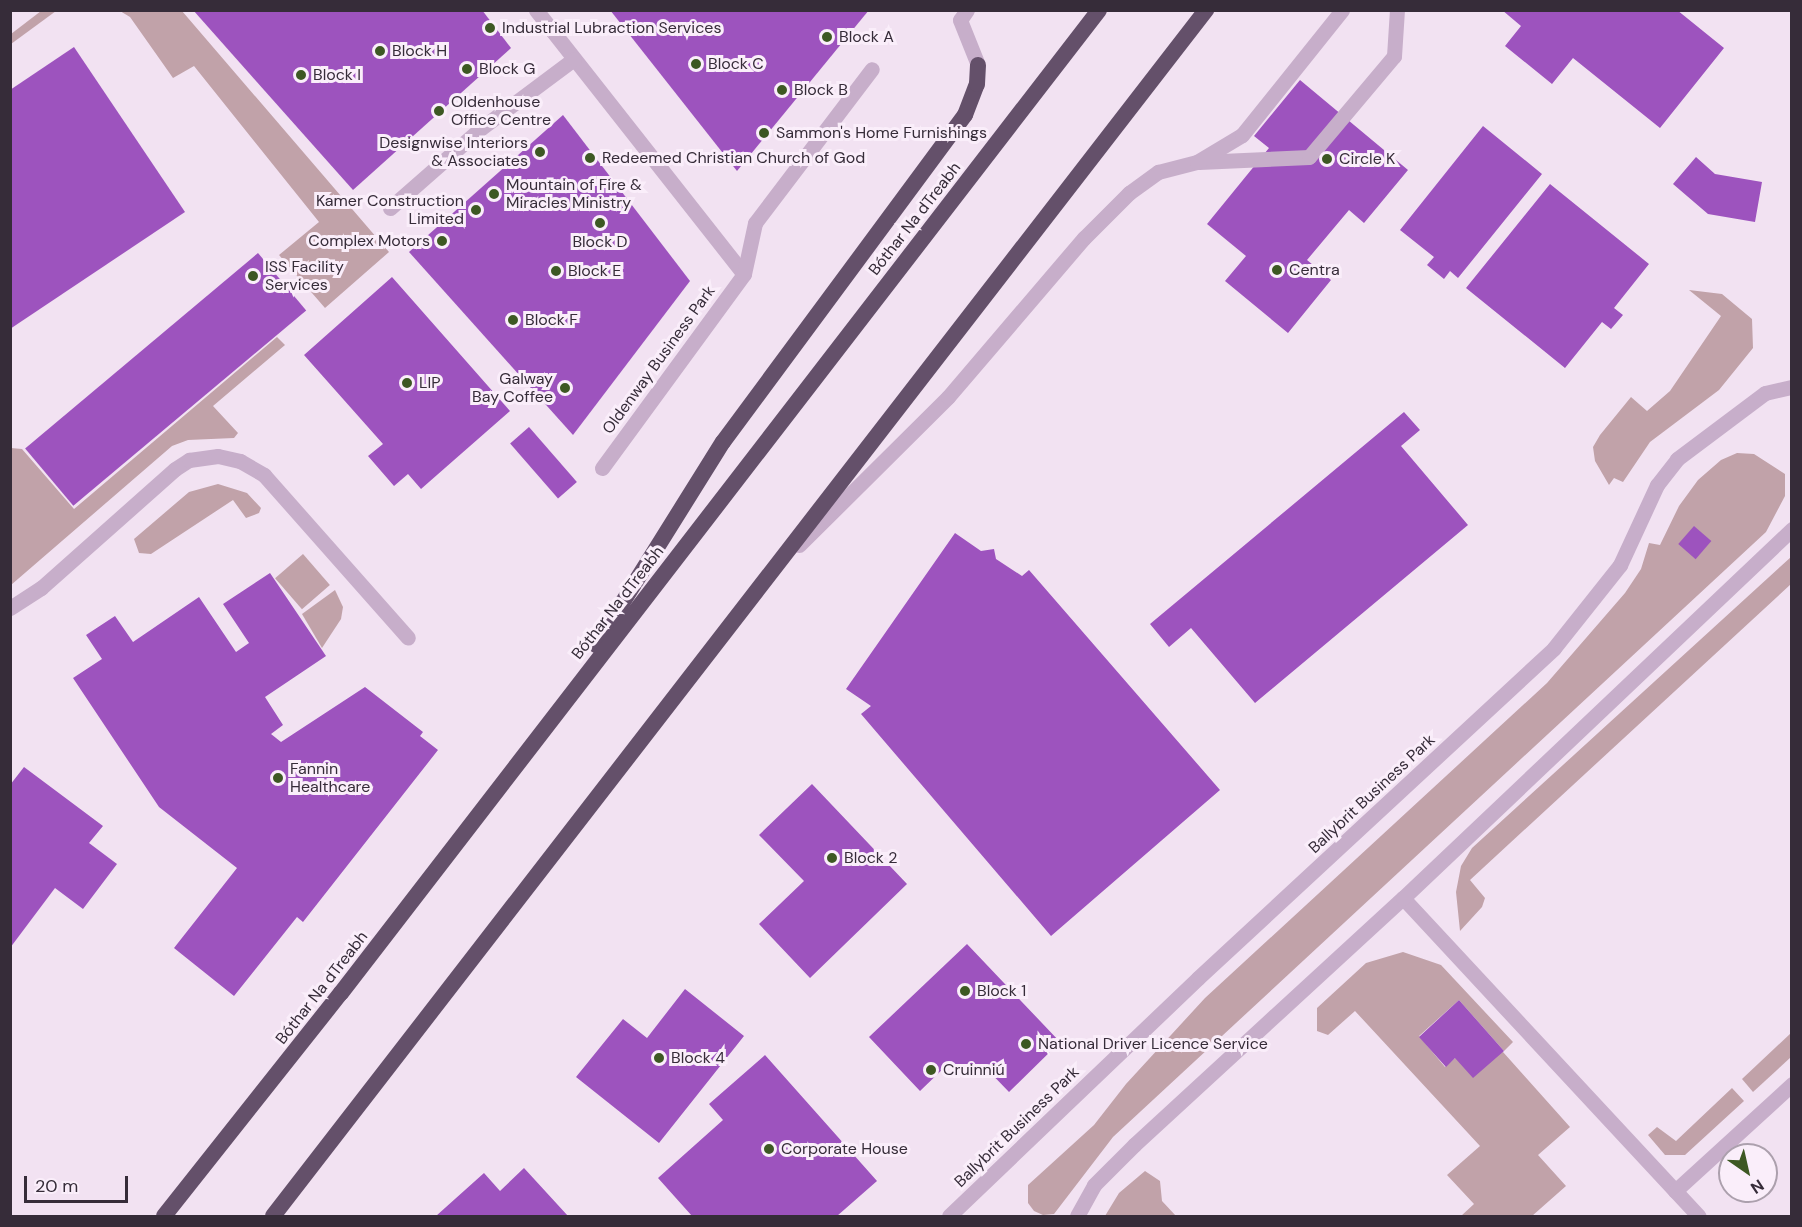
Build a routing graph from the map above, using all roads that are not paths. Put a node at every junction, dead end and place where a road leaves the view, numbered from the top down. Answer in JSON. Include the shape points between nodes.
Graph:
{"nodes":[{"id":1,"x":536,"y":10,"type":"edge"},
{"id":2,"x":1099,"y":10,"type":"edge"},
{"id":3,"x":1206,"y":10,"type":"edge"},
{"id":4,"x":1342,"y":10,"type":"edge"},
{"id":5,"x":1397,"y":10,"type":"edge"},
{"id":6,"x":959,"y":14,"type":"edge"},
{"id":7,"x":574,"y":59,"type":"junction"},
{"id":8,"x":978,"y":65,"type":"joint"},
{"id":9,"x":872,"y":69,"type":"dead end"},
{"id":10,"x":1197,"y":162,"type":"junction"},
{"id":11,"x":390,"y":208,"type":"dead end"},
{"id":12,"x":744,"y":274,"type":"junction"},
{"id":13,"x":1791,"y":387,"type":"edge"},
{"id":14,"x":602,"y":468,"type":"dead end"},
{"id":15,"x":1791,"y":529,"type":"edge"},
{"id":16,"x":779,"y":565,"type":"junction"},
{"id":17,"x":10,"y":608,"type":"edge"},
{"id":18,"x":408,"y":638,"type":"dead end"},
{"id":19,"x":545,"y":727,"type":"junction"},
{"id":20,"x":1403,"y":898,"type":"junction"},
{"id":21,"x":1791,"y":1084,"type":"edge"},
{"id":22,"x":1675,"y":1191,"type":"junction"},
{"id":23,"x":164,"y":1216,"type":"edge"},
{"id":24,"x":273,"y":1216,"type":"edge"},
{"id":25,"x":949,"y":1216,"type":"edge"},
{"id":26,"x":1077,"y":1216,"type":"edge"},
{"id":27,"x":1699,"y":1216,"type":"edge"}],
"edges":[{"from":1,"to":7,"type":"street"},
{"from":2,"to":19,"type":"highway","name":"Bóthar Na dTreabh"},
{"from":3,"to":16,"type":"highway"},
{"from":4,"to":10,"type":"street","via":[[1242,135]]},
{"from":5,"to":10,"type":"street","via":[[1394,56],[1309,158]]},
{"from":6,"to":8,"type":"street"},
{"from":7,"to":11,"type":"street","via":[[480,129]]},
{"from":7,"to":12,"type":"street"},
{"from":8,"to":19,"type":"highway","via":[[978,84],[965,115],[723,442]]},
{"from":9,"to":12,"type":"street","name":"Oldenway Business Park","via":[[754,223]]},
{"from":10,"to":16,"type":"street","via":[[1158,172],[1129,193],[1084,238],[948,397]]},
{"from":12,"to":14,"type":"street","name":"Oldenway Business Park"},
{"from":13,"to":25,"type":"street","name":"Ballybrit Business Park","via":[[1765,393],[1677,459],[1657,485],[1620,565],[1554,648],[1198,978]]},
{"from":15,"to":20,"type":"street"},
{"from":16,"to":24,"type":"highway"},
{"from":17,"to":18,"type":"street","via":[[41,588],[175,469],[189,460],[218,456],[240,461],[264,475]]},
{"from":19,"to":23,"type":"highway","name":"Bóthar Na dTreabh"},
{"from":20,"to":22,"type":"street"},
{"from":20,"to":26,"type":"street","via":[[1134,1145],[1094,1185]]},
{"from":21,"to":22,"type":"street"},
{"from":22,"to":27,"type":"street"}]}
